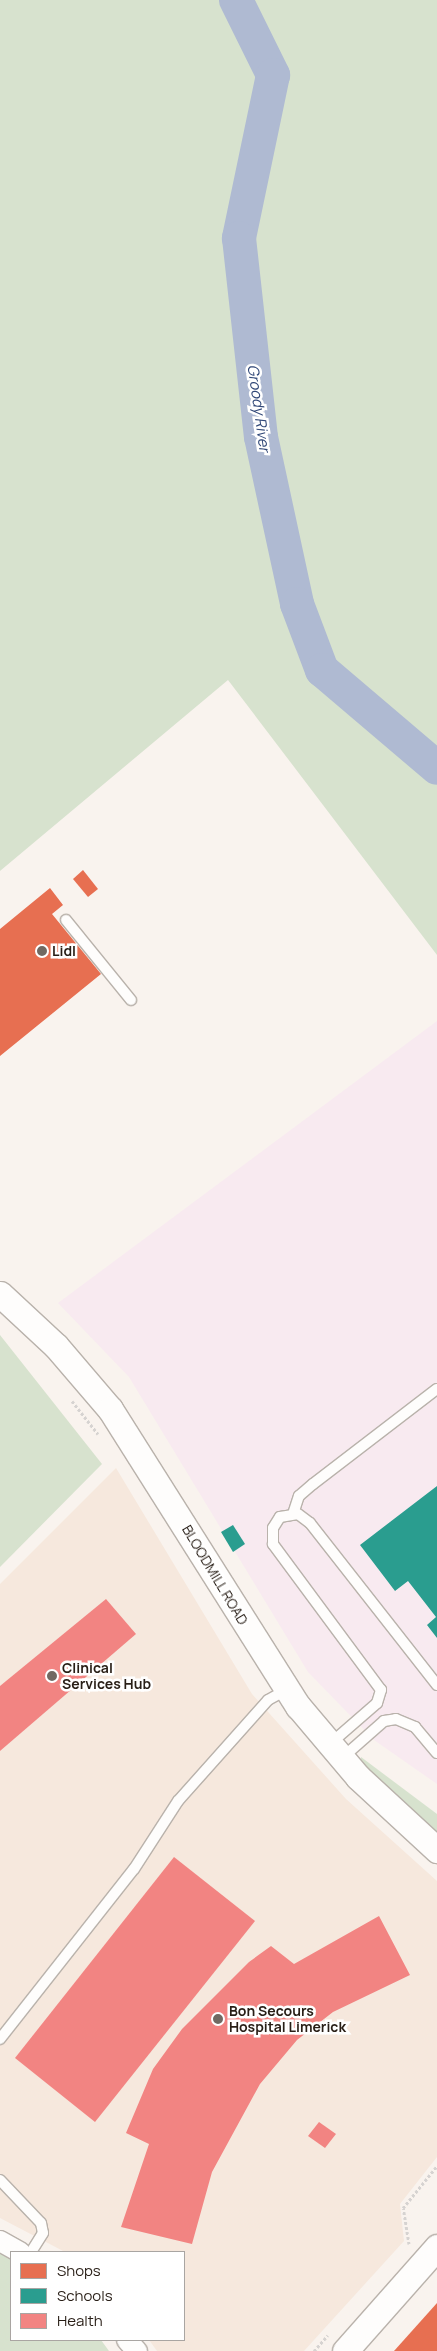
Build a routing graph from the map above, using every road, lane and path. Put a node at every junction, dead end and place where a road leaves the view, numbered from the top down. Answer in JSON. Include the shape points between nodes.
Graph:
{"nodes":[{"id":1,"x":66,"y":920,"type":"dead end"},
{"id":2,"x":131,"y":1000,"type":"dead end"},
{"id":3,"x":0,"y":1294,"type":"edge"},
{"id":4,"x":437,"y":1389,"type":"edge"},
{"id":5,"x":293,"y":1514,"type":"junction"},
{"id":6,"x":437,"y":1685,"type":"edge"},
{"id":7,"x":286,"y":1690,"type":"junction"},
{"id":8,"x":336,"y":1751,"type":"junction"},
{"id":9,"x":437,"y":1753,"type":"edge"},
{"id":10,"x":437,"y":1850,"type":"edge"},
{"id":11,"x":0,"y":2039,"type":"edge"},
{"id":12,"x":437,"y":2166,"type":"edge"},
{"id":13,"x":0,"y":2180,"type":"edge"},
{"id":14,"x":0,"y":2241,"type":"edge"},
{"id":15,"x":411,"y":2242,"type":"dead end"},
{"id":16,"x":437,"y":2247,"type":"edge"},
{"id":17,"x":18,"y":2251,"type":"edge"},
{"id":18,"x":32,"y":2251,"type":"edge"},
{"id":19,"x":129,"y":2341,"type":"edge"},
{"id":20,"x":137,"y":2351,"type":"edge"},
{"id":21,"x":346,"y":2351,"type":"edge"}],
"edges":[{"from":1,"to":2,"type":"lane"},
{"from":3,"to":7,"type":"street","name":"BLOODMILL ROAD","via":[[56,1346],[110,1409]]},
{"from":4,"to":5,"type":"lane","via":[[306,1490]]},
{"from":5,"to":6,"type":"lane","via":[[310,1523]]},
{"from":5,"to":8,"type":"lane","via":[[276,1520],[273,1544],[381,1690],[376,1704]]},
{"from":7,"to":8,"type":"street","name":"BLOODMILL ROAD"},
{"from":7,"to":11,"type":"lane","via":[[268,1700],[178,1801],[134,1869]]},
{"from":8,"to":9,"type":"lane","via":[[384,1721],[396,1718],[415,1727]]},
{"from":8,"to":10,"type":"street","name":"BLOODMILL ROAD"},
{"from":12,"to":15,"type":"path","via":[[403,2208]]},
{"from":13,"to":18,"type":"lane","via":[[41,2223],[43,2233]]},
{"from":14,"to":17,"type":"street"},
{"from":16,"to":21,"type":"street"},
{"from":19,"to":20,"type":"street"}]}
